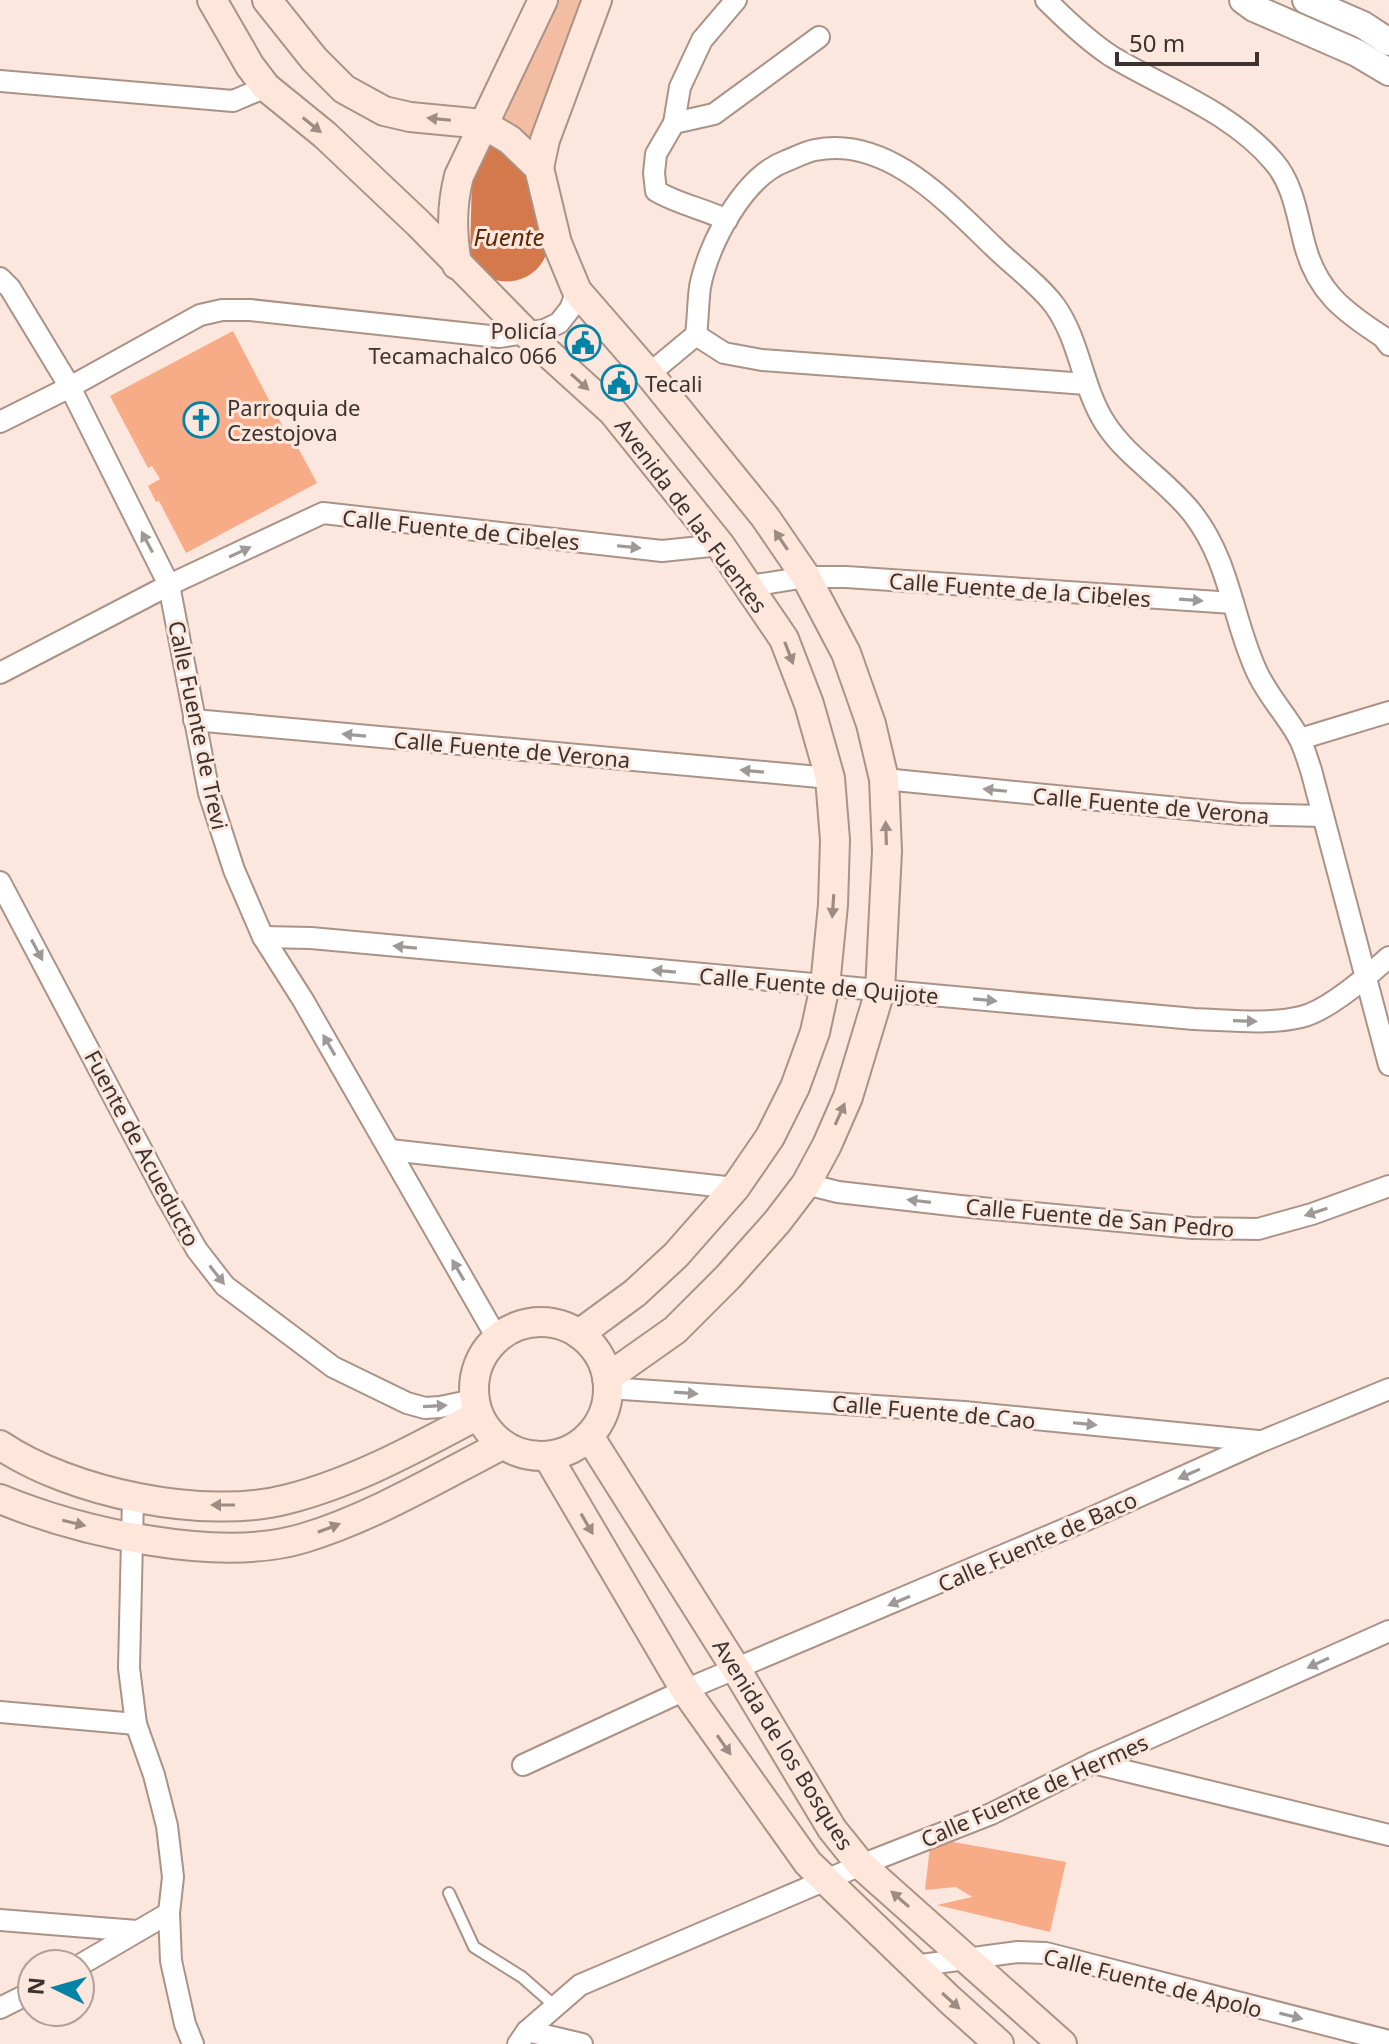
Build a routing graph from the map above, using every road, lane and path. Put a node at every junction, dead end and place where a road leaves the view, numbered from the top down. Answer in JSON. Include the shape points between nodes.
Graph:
{"nodes":[{"id":1,"x":212,"y":0,"type":"edge"},
{"id":2,"x":267,"y":0,"type":"edge"},
{"id":3,"x":543,"y":0,"type":"edge"},
{"id":4,"x":597,"y":0,"type":"edge"},
{"id":5,"x":736,"y":0,"type":"edge"},
{"id":6,"x":1046,"y":0,"type":"edge"},
{"id":7,"x":1243,"y":0,"type":"edge"},
{"id":8,"x":1306,"y":0,"type":"edge"},
{"id":9,"x":819,"y":37,"type":"dead end"},
{"id":10,"x":1389,"y":42,"type":"edge"},
{"id":11,"x":1389,"y":72,"type":"edge"},
{"id":12,"x":0,"y":81,"type":"edge"},
{"id":13,"x":266,"y":87,"type":"junction"},
{"id":14,"x":674,"y":123,"type":"junction"},
{"id":15,"x":483,"y":124,"type":"junction"},
{"id":16,"x":539,"y":168,"type":"junction"},
{"id":17,"x":727,"y":220,"type":"junction"},
{"id":18,"x":457,"y":265,"type":"junction"},
{"id":19,"x":3,"y":284,"type":"edge"},
{"id":20,"x":577,"y":291,"type":"junction"},
{"id":21,"x":527,"y":334,"type":"junction"},
{"id":22,"x":696,"y":335,"type":"junction"},
{"id":23,"x":1389,"y":345,"type":"edge"},
{"id":24,"x":649,"y":374,"type":"junction"},
{"id":25,"x":1086,"y":384,"type":"junction"},
{"id":26,"x":70,"y":387,"type":"junction"},
{"id":27,"x":0,"y":422,"type":"edge"},
{"id":28,"x":720,"y":545,"type":"junction"},
{"id":29,"x":806,"y":577,"type":"junction"},
{"id":30,"x":169,"y":585,"type":"junction"},
{"id":31,"x":750,"y":586,"type":"junction"},
{"id":32,"x":1233,"y":603,"type":"junction"},
{"id":33,"x":0,"y":673,"type":"edge"},
{"id":34,"x":1389,"y":712,"type":"edge"},
{"id":35,"x":194,"y":720,"type":"junction"},
{"id":36,"x":1300,"y":739,"type":"junction"},
{"id":37,"x":830,"y":778,"type":"junction"},
{"id":38,"x":884,"y":779,"type":"junction"},
{"id":39,"x":1323,"y":816,"type":"junction"},
{"id":40,"x":0,"y":882,"type":"edge"},
{"id":41,"x":263,"y":937,"type":"junction"},
{"id":42,"x":1389,"y":957,"type":"edge"},
{"id":43,"x":1365,"y":979,"type":"junction"},
{"id":44,"x":825,"y":986,"type":"junction"},
{"id":45,"x":880,"y":991,"type":"junction"},
{"id":46,"x":1389,"y":1065,"type":"edge"},
{"id":47,"x":390,"y":1150,"type":"junction"},
{"id":48,"x":806,"y":1184,"type":"junction"},
{"id":49,"x":1389,"y":1186,"type":"edge"},
{"id":50,"x":735,"y":1188,"type":"junction"},
{"id":51,"x":579,"y":1334,"type":"junction"},
{"id":52,"x":497,"y":1338,"type":"junction"},
{"id":53,"x":608,"y":1383,"type":"junction"},
{"id":54,"x":1389,"y":1389,"type":"edge"},
{"id":55,"x":476,"y":1408,"type":"junction"},
{"id":56,"x":589,"y":1436,"type":"junction"},
{"id":57,"x":1260,"y":1442,"type":"junction"},
{"id":58,"x":0,"y":1445,"type":"edge"},
{"id":59,"x":502,"y":1445,"type":"junction"},
{"id":60,"x":548,"y":1457,"type":"junction"},
{"id":61,"x":133,"y":1498,"type":"junction"},
{"id":62,"x":0,"y":1499,"type":"edge"},
{"id":63,"x":132,"y":1537,"type":"junction"},
{"id":64,"x":1389,"y":1631,"type":"edge"},
{"id":65,"x":736,"y":1669,"type":"junction"},
{"id":66,"x":685,"y":1690,"type":"junction"},
{"id":67,"x":0,"y":1712,"type":"edge"},
{"id":68,"x":136,"y":1724,"type":"junction"},
{"id":69,"x":1093,"y":1763,"type":"junction"},
{"id":70,"x":523,"y":1765,"type":"dead end"},
{"id":71,"x":1389,"y":1835,"type":"edge"},
{"id":72,"x":861,"y":1865,"type":"junction"},
{"id":73,"x":826,"y":1881,"type":"junction"},
{"id":74,"x":449,"y":1893,"type":"dead end"},
{"id":75,"x":169,"y":1913,"type":"junction"},
{"id":76,"x":0,"y":1920,"type":"edge"},
{"id":77,"x":137,"y":1931,"type":"junction"},
{"id":78,"x":96,"y":1955,"type":"edge"},
{"id":79,"x":967,"y":1958,"type":"junction"},
{"id":80,"x":914,"y":1966,"type":"junction"},
{"id":81,"x":555,"y":2006,"type":"junction"},
{"id":82,"x":522,"y":2038,"type":"edge"},
{"id":83,"x":1389,"y":2041,"type":"edge"},
{"id":84,"x":193,"y":2044,"type":"edge"},
{"id":85,"x":582,"y":2044,"type":"edge"},
{"id":86,"x":999,"y":2044,"type":"edge"},
{"id":87,"x":1062,"y":2044,"type":"edge"}],
"edges":[{"from":1,"to":13,"type":"main road","name":"Avenida de las Fuentes"},
{"from":15,"to":2,"type":"main road","one_way":true,"via":[[384,111],[344,89]]},
{"from":3,"to":15,"type":"main road"},
{"from":4,"to":16,"type":"main road"},
{"from":5,"to":14,"type":"street","via":[[702,40],[680,87]]},
{"from":6,"to":23,"type":"street","via":[[1109,54],[1227,120],[1276,163],[1293,197],[1320,283],[1336,305]]},
{"from":7,"to":11,"type":"street"},
{"from":8,"to":10,"type":"street"},
{"from":9,"to":14,"type":"street","via":[[714,114]]},
{"from":12,"to":13,"type":"street","via":[[233,101]]},
{"from":13,"to":18,"type":"main road","name":"Avenida de las Fuentes","one_way":true,"via":[[325,135]]},
{"from":14,"to":17,"type":"street","via":[[656,154],[656,191]]},
{"from":15,"to":16,"type":"main road","via":[[510,140]]},
{"from":15,"to":18,"type":"main road","via":[[454,198]]},
{"from":16,"to":20,"type":"main road","via":[[557,243]]},
{"from":17,"to":22,"type":"street","via":[[701,285]]},
{"from":17,"to":25,"type":"street","via":[[748,188],[780,163],[816,150],[850,149],[881,158],[953,207],[1054,306]]},
{"from":18,"to":21,"type":"main road","name":"Avenida de las Fuentes"},
{"from":19,"to":26,"type":"street","name":"Calle Fuente de Trevi"},
{"from":20,"to":21,"type":"street","via":[[559,323]]},
{"from":20,"to":24,"type":"main road"},
{"from":21,"to":26,"type":"street","via":[[481,336],[222,310],[200,315]]},
{"from":21,"to":28,"type":"main road","name":"Avenida de las Fuentes","one_way":true,"via":[[613,412]]},
{"from":22,"to":24,"type":"street"},
{"from":22,"to":25,"type":"street","via":[[724,353],[762,360]]},
{"from":29,"to":24,"type":"main road","one_way":true,"via":[[765,517]]},
{"from":25,"to":32,"type":"street","via":[[1121,444],[1171,489],[1201,526],[1220,559]]},
{"from":26,"to":27,"type":"street"},
{"from":30,"to":26,"type":"street","name":"Calle Fuente de Trevi","one_way":true},
{"from":30,"to":28,"type":"street","name":"Calle Fuente de Cibeles","one_way":true,"via":[[323,513],[662,551]]},
{"from":28,"to":31,"type":"main road","name":"Avenida de las Fuentes"},
{"from":29,"to":31,"type":"street","name":"Calle Fuente de la Cibeles"},
{"from":29,"to":32,"type":"street","name":"Calle Fuente de la Cibeles","one_way":true},
{"from":29,"to":38,"type":"main road","via":[[846,653]]},
{"from":30,"to":33,"type":"street","name":"Calle Fuente de Cibeles"},
{"from":30,"to":35,"type":"street","name":"Calle Fuente de Trevi"},
{"from":31,"to":37,"type":"main road","name":"Avenida de las Fuentes","one_way":true,"via":[[784,639]]},
{"from":32,"to":36,"type":"street","via":[[1266,691]]},
{"from":34,"to":36,"type":"street"},
{"from":37,"to":35,"type":"street","name":"Calle Fuente de Verona","one_way":true},
{"from":35,"to":41,"type":"street","name":"Calle Fuente de Trevi","via":[[209,793]]},
{"from":36,"to":39,"type":"street"},
{"from":37,"to":44,"type":"main road","name":"Avenida de las Fuentes","one_way":true,"via":[[835,853]]},
{"from":39,"to":38,"type":"street","name":"Calle Fuente de Verona","one_way":true,"via":[[1239,814]]},
{"from":45,"to":38,"type":"main road","one_way":true,"via":[[887,851]]},
{"from":39,"to":43,"type":"street"},
{"from":40,"to":55,"type":"street","name":"Fuente de Acueducto","one_way":true,"via":[[166,1196],[225,1286],[333,1367],[407,1403]]},
{"from":44,"to":41,"type":"street","name":"Calle Fuente de Quijote","one_way":true},
{"from":47,"to":41,"type":"street","name":"Calle Fuente de Trevi","one_way":true},
{"from":42,"to":43,"type":"street","name":"Calle Fuente de Quijote"},
{"from":45,"to":43,"type":"street","name":"Calle Fuente de Quijote","one_way":true,"via":[[1266,1021],[1304,1017]]},
{"from":43,"to":46,"type":"street"},
{"from":44,"to":45,"type":"street","name":"Calle Fuente de Quijote"},
{"from":44,"to":50,"type":"main road","name":"Avenida de las Fuentes","via":[[795,1087],[770,1137]]},
{"from":48,"to":45,"type":"main road","one_way":true,"via":[[848,1097]]},
{"from":47,"to":50,"type":"street"},
{"from":52,"to":47,"type":"street","name":"Calle Fuente de Trevi","one_way":true},
{"from":49,"to":48,"type":"street","name":"Calle Fuente de San Pedro","one_way":true,"via":[[1258,1229],[1193,1228],[960,1206]]},
{"from":48,"to":53,"type":"main road","via":[[728,1277],[675,1330]]},
{"from":50,"to":51,"type":"main road","name":"Avenida de las Fuentes","via":[[676,1255]]},
{"from":51,"to":52,"type":"main road","via":[[555,1324],[529,1323]]},
{"from":51,"to":53,"type":"main road","via":[[602,1361]]},
{"from":52,"to":55,"type":"main road","via":[[478,1366]]},
{"from":53,"to":56,"type":"main road","via":[[606,1406]]},
{"from":53,"to":57,"type":"street","name":"Calle Fuente de Cao","one_way":true},
{"from":54,"to":57,"type":"street","name":"Calle Fuente de Baco"},
{"from":55,"to":59,"type":"main road"},
{"from":55,"to":61,"type":"main road","one_way":true,"via":[[372,1469],[287,1500],[201,1505]]},
{"from":56,"to":60,"type":"main road"},
{"from":56,"to":65,"type":"main road","name":"Avenida de los Bosques"},
{"from":57,"to":65,"type":"street","name":"Calle Fuente de Baco","one_way":true},
{"from":58,"to":61,"type":"main road","via":[[46,1470]]},
{"from":59,"to":60,"type":"main road","via":[[524,1455]]},
{"from":63,"to":59,"type":"main road","one_way":true,"via":[[242,1547],[301,1539],[354,1519]]},
{"from":60,"to":66,"type":"main road","name":"Avenida de los Bosques","one_way":true},
{"from":61,"to":63,"type":"street"},
{"from":62,"to":63,"type":"main road","one_way":true,"via":[[41,1516]]},
{"from":63,"to":68,"type":"street","via":[[129,1668]]},
{"from":64,"to":69,"type":"street","name":"Calle Fuente de Hermes","one_way":true},
{"from":65,"to":66,"type":"street","name":"Calle Fuente de Baco"},
{"from":65,"to":72,"type":"main road","name":"Avenida de los Bosques","via":[[832,1829]]},
{"from":66,"to":70,"type":"street","name":"Calle Fuente de Baco"},
{"from":66,"to":73,"type":"main road","name":"Avenida de los Bosques","one_way":true},
{"from":67,"to":68,"type":"street"},
{"from":68,"to":75,"type":"street","via":[[167,1826],[173,1877]]},
{"from":69,"to":71,"type":"street"},
{"from":69,"to":72,"type":"street","name":"Calle Fuente de Hermes","via":[[991,1814]]},
{"from":72,"to":73,"type":"street","name":"Calle Fuente de Hermes"},
{"from":79,"to":72,"type":"main road","name":"Avenida de los Bosques","one_way":true},
{"from":73,"to":80,"type":"main road","name":"Avenida de los Bosques"},
{"from":73,"to":81,"type":"street","name":"Calle Fuente de Hermes","via":[[580,1985]]},
{"from":74,"to":81,"type":"lane","via":[[474,1947],[522,1977]]},
{"from":75,"to":77,"type":"street"},
{"from":75,"to":84,"type":"street","via":[[171,1961]]},
{"from":76,"to":77,"type":"street"},
{"from":77,"to":78,"type":"street"},
{"from":79,"to":80,"type":"street","name":"Calle Fuente de Apolo"},
{"from":79,"to":83,"type":"street","name":"Calle Fuente de Apolo","one_way":true,"via":[[1046,1953]]},
{"from":79,"to":87,"type":"main road","name":"Avenida de los Bosques"},
{"from":80,"to":86,"type":"main road","name":"Avenida de los Bosques","one_way":true},
{"from":81,"to":82,"type":"street","name":"Calle Fuente de Hermes"},
{"from":82,"to":85,"type":"street"}]}
